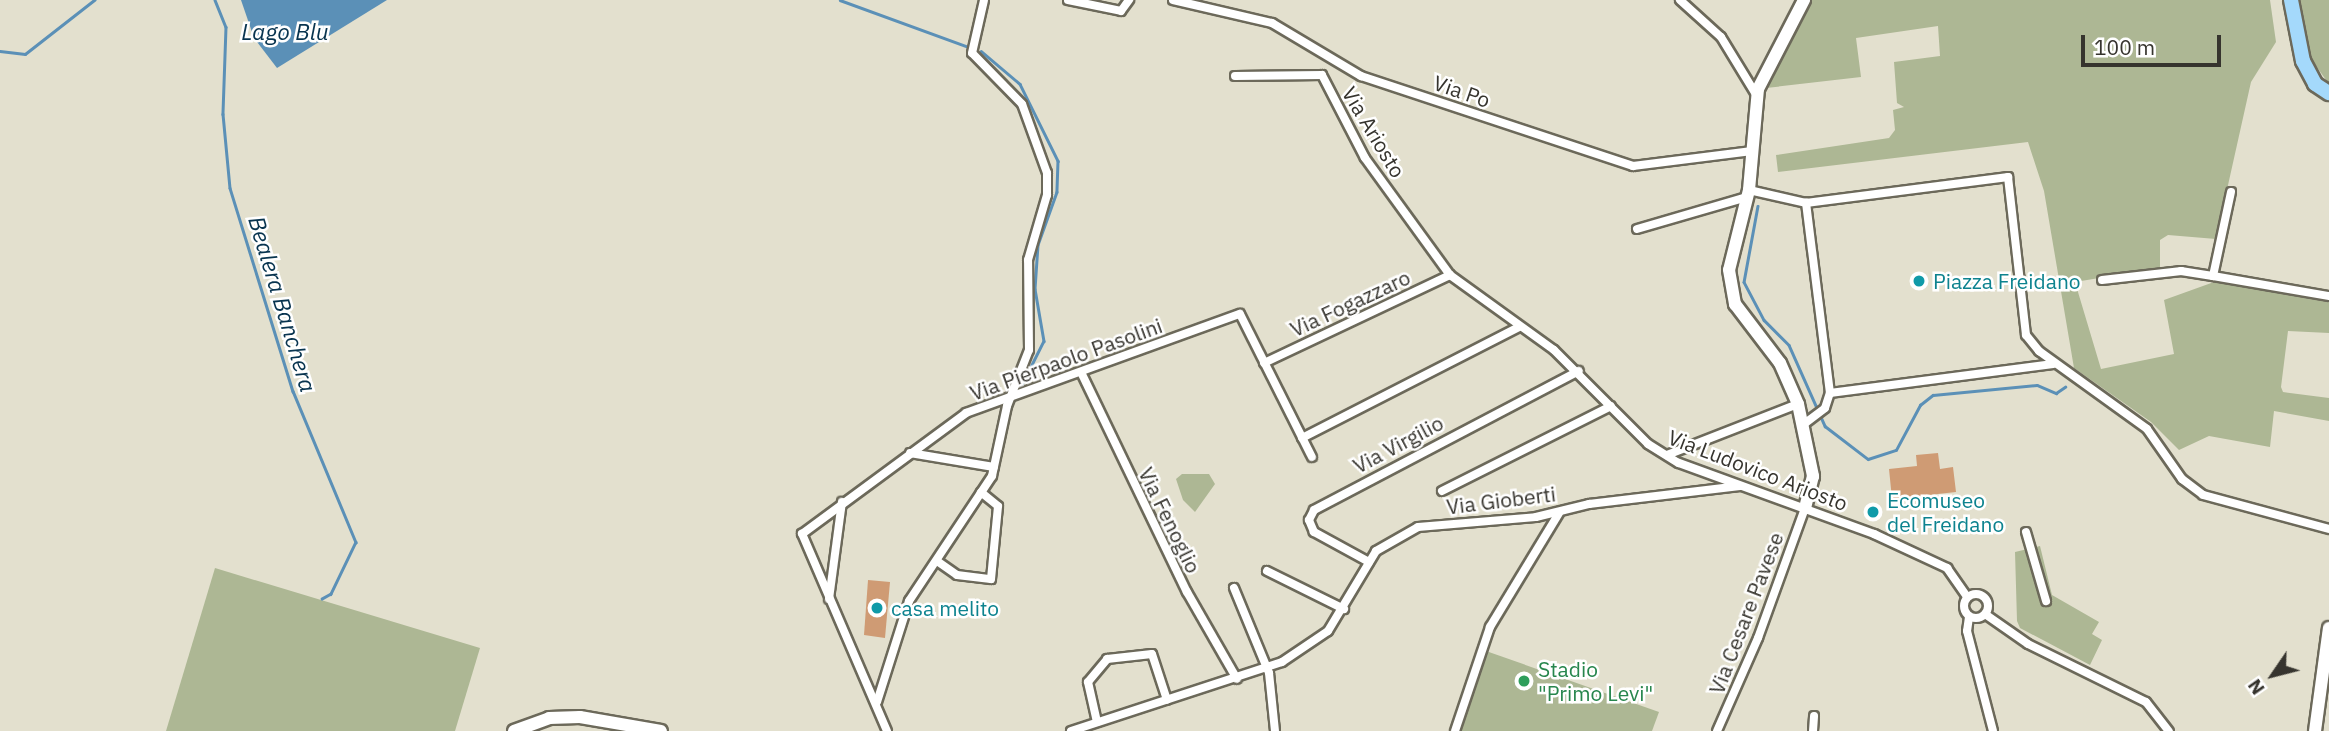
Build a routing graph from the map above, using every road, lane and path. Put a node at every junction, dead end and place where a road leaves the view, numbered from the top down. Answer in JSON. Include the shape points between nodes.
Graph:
{"nodes":[{"id":1,"x":984,"y":0,"type":"edge"},
{"id":2,"x":1068,"y":0,"type":"edge"},
{"id":3,"x":1129,"y":0,"type":"edge"},
{"id":4,"x":1173,"y":0,"type":"edge"},
{"id":5,"x":1680,"y":0,"type":"edge"},
{"id":6,"x":1804,"y":0,"type":"edge"},
{"id":7,"x":2291,"y":0,"type":"edge"},
{"id":8,"x":1235,"y":76,"type":"dead end"},
{"id":9,"x":2329,"y":93,"type":"edge"},
{"id":10,"x":1757,"y":96,"type":"junction"},
{"id":11,"x":1752,"y":151,"type":"junction"},
{"id":12,"x":2231,"y":191,"type":"dead end"},
{"id":13,"x":1748,"y":194,"type":"junction"},
{"id":14,"x":1806,"y":203,"type":"junction"},
{"id":15,"x":1637,"y":229,"type":"dead end"},
{"id":16,"x":1450,"y":275,"type":"junction"},
{"id":17,"x":2213,"y":276,"type":"junction"},
{"id":18,"x":2102,"y":280,"type":"dead end"},
{"id":19,"x":2329,"y":296,"type":"edge"},
{"id":20,"x":1519,"y":327,"type":"junction"},
{"id":21,"x":1265,"y":363,"type":"junction"},
{"id":22,"x":2053,"y":364,"type":"junction"},
{"id":23,"x":1081,"y":372,"type":"junction"},
{"id":24,"x":1579,"y":372,"type":"junction"},
{"id":25,"x":1830,"y":393,"type":"junction"},
{"id":26,"x":1012,"y":398,"type":"junction"},
{"id":27,"x":1798,"y":404,"type":"junction"},
{"id":28,"x":1611,"y":406,"type":"junction"},
{"id":29,"x":1804,"y":424,"type":"junction"},
{"id":30,"x":1301,"y":438,"type":"junction"},
{"id":31,"x":910,"y":453,"type":"junction"},
{"id":32,"x":1667,"y":455,"type":"junction"},
{"id":33,"x":1312,"y":457,"type":"dead end"},
{"id":34,"x":995,"y":467,"type":"junction"},
{"id":35,"x":1743,"y":486,"type":"junction"},
{"id":36,"x":1443,"y":491,"type":"dead end"},
{"id":37,"x":981,"y":492,"type":"junction"},
{"id":38,"x":842,"y":502,"type":"junction"},
{"id":39,"x":1805,"y":508,"type":"junction"},
{"id":40,"x":1559,"y":513,"type":"junction"},
{"id":41,"x":2329,"y":529,"type":"edge"},
{"id":42,"x":2026,"y":532,"type":"dead end"},
{"id":43,"x":937,"y":561,"type":"junction"},
{"id":44,"x":1369,"y":562,"type":"junction"},
{"id":45,"x":1267,"y":572,"type":"dead end"},
{"id":46,"x":1234,"y":588,"type":"dead end"},
{"id":47,"x":1967,"y":597,"type":"junction"},
{"id":48,"x":829,"y":600,"type":"junction"},
{"id":49,"x":2046,"y":601,"type":"dead end"},
{"id":50,"x":1345,"y":609,"type":"junction"},
{"id":51,"x":1985,"y":614,"type":"junction"},
{"id":52,"x":1969,"y":617,"type":"junction"},
{"id":53,"x":2329,"y":628,"type":"edge"},
{"id":54,"x":2329,"y":638,"type":"edge"},
{"id":55,"x":1268,"y":667,"type":"junction"},
{"id":56,"x":1237,"y":679,"type":"junction"},
{"id":57,"x":2324,"y":697,"type":"edge"},
{"id":58,"x":1167,"y":701,"type":"junction"},
{"id":59,"x":877,"y":702,"type":"junction"},
{"id":60,"x":1814,"y":716,"type":"dead end"},
{"id":61,"x":1097,"y":722,"type":"junction"},
{"id":62,"x":514,"y":731,"type":"edge"},
{"id":63,"x":661,"y":731,"type":"edge"},
{"id":64,"x":887,"y":731,"type":"edge"},
{"id":65,"x":1071,"y":731,"type":"edge"},
{"id":66,"x":1275,"y":731,"type":"edge"},
{"id":67,"x":1455,"y":731,"type":"edge"},
{"id":68,"x":1717,"y":731,"type":"edge"},
{"id":69,"x":1813,"y":731,"type":"edge"},
{"id":70,"x":1993,"y":731,"type":"edge"},
{"id":71,"x":2169,"y":731,"type":"edge"},
{"id":72,"x":2315,"y":731,"type":"edge"}],
"edges":[{"from":1,"to":26,"type":"street","via":[[972,53],[1022,104],[1048,186],[1028,260],[1029,351]]},
{"from":2,"to":3,"type":"street","via":[[1121,11]]},
{"from":4,"to":11,"type":"street","name":"Via Po","via":[[1261,18],[1361,76],[1633,166]]},
{"from":5,"to":10,"type":"street","via":[[1721,37]]},
{"from":6,"to":10,"type":"street","via":[[1766,67]]},
{"from":7,"to":9,"type":"highway","via":[[2303,61],[2315,84]]},
{"from":8,"to":16,"type":"street","name":"Via Ariosto","via":[[1322,75],[1364,158]]},
{"from":10,"to":11,"type":"street"},
{"from":11,"to":13,"type":"street"},
{"from":12,"to":17,"type":"street"},
{"from":13,"to":14,"type":"street"},
{"from":13,"to":15,"type":"street"},
{"from":13,"to":27,"type":"street","via":[[1732,252],[1731,288],[1735,304],[1780,363]]},
{"from":14,"to":22,"type":"street","via":[[2008,177],[2026,335]]},
{"from":14,"to":25,"type":"street"},
{"from":16,"to":20,"type":"street","name":"Via Ludovico Ariosto"},
{"from":16,"to":21,"type":"street","name":"Via Fogazzaro"},
{"from":17,"to":18,"type":"street","via":[[2181,271]]},
{"from":17,"to":19,"type":"street"},
{"from":20,"to":24,"type":"street","name":"Via Ludovico Ariosto"},
{"from":20,"to":30,"type":"street"},
{"from":21,"to":23,"type":"street","name":"Via Pierpaolo Pasolini","via":[[1240,314]]},
{"from":21,"to":30,"type":"street","name":"Via Pierpaolo Pasolini"},
{"from":22,"to":25,"type":"street"},
{"from":22,"to":41,"type":"street","via":[[2133,417],[2168,455],[2182,479],[2203,495]]},
{"from":23,"to":26,"type":"street","name":"Via Pierpaolo Pasolini"},
{"from":23,"to":56,"type":"street","name":"Via Fenoglio","via":[[1187,592]]},
{"from":24,"to":28,"type":"street","name":"Via Ludovico Ariosto"},
{"from":24,"to":44,"type":"street","name":"Via Virgilio","via":[[1314,510],[1309,520],[1314,532]]},
{"from":25,"to":29,"type":"street","via":[[1820,413]]},
{"from":26,"to":31,"type":"street","name":"Via Pierpaolo Pasolini","via":[[966,414]]},
{"from":26,"to":34,"type":"street"},
{"from":27,"to":29,"type":"street"},
{"from":27,"to":32,"type":"street"},
{"from":28,"to":32,"type":"street","name":"Via Ludovico Ariosto","via":[[1647,444]]},
{"from":28,"to":36,"type":"street"},
{"from":29,"to":39,"type":"street","via":[[1814,489]]},
{"from":30,"to":33,"type":"street","name":"Via Pierpaolo Pasolini"},
{"from":31,"to":34,"type":"street"},
{"from":31,"to":38,"type":"street","name":"Via Pierpaolo Pasolini"},
{"from":32,"to":35,"type":"street","name":"Via Ludovico Ariosto"},
{"from":34,"to":37,"type":"street"},
{"from":35,"to":39,"type":"street","name":"Via Ludovico Ariosto"},
{"from":35,"to":40,"type":"street","name":"Via Gioberti","via":[[1692,489]]},
{"from":37,"to":43,"type":"street"},
{"from":37,"to":43,"type":"street","via":[[998,506],[991,579],[957,575]]},
{"from":38,"to":48,"type":"street"},
{"from":38,"to":48,"type":"street","name":"Via Pierpaolo Pasolini","via":[[802,534]]},
{"from":39,"to":47,"type":"street","name":"Via Ludovico Ariosto","via":[[1947,568]]},
{"from":39,"to":68,"type":"street","name":"Via Cesare Pavese","via":[[1758,638]]},
{"from":40,"to":44,"type":"street","name":"Via Gioberti","via":[[1418,527],[1391,538]]},
{"from":40,"to":67,"type":"street","via":[[1490,627]]},
{"from":42,"to":49,"type":"street"},
{"from":43,"to":59,"type":"street","via":[[909,601]]},
{"from":44,"to":50,"type":"street","name":"Via Gioberti"},
{"from":45,"to":50,"type":"street"},
{"from":46,"to":55,"type":"street"},
{"from":47,"to":51,"type":"street","name":"Via Ludovico Ariosto","via":[[1984,597]]},
{"from":47,"to":52,"type":"street","name":"Via Ludovico Ariosto","via":[[1964,610]]},
{"from":48,"to":59,"type":"street"},
{"from":50,"to":55,"type":"street","name":"Via Gioberti","via":[[1328,631]]},
{"from":51,"to":52,"type":"street"},
{"from":51,"to":71,"type":"street","name":"Via Ludovico Ariosto","via":[[2028,644],[2146,702]]},
{"from":52,"to":70,"type":"street","name":"Via Ludovico Ariosto","via":[[1968,631]]},
{"from":53,"to":54,"type":"street"},
{"from":54,"to":57,"type":"street"},
{"from":55,"to":56,"type":"street","name":"Via Gioberti"},
{"from":55,"to":66,"type":"street"},
{"from":56,"to":58,"type":"street","name":"Via Gioberti"},
{"from":57,"to":72,"type":"street"},
{"from":58,"to":61,"type":"street","name":"Via Gioberti"},
{"from":58,"to":61,"type":"street","via":[[1152,654],[1107,659],[1088,682]]},
{"from":59,"to":64,"type":"street"},
{"from":60,"to":69,"type":"street"},
{"from":61,"to":65,"type":"street","name":"Via Gioberti"},
{"from":62,"to":63,"type":"street","via":[[549,718],[580,717]]}]}
